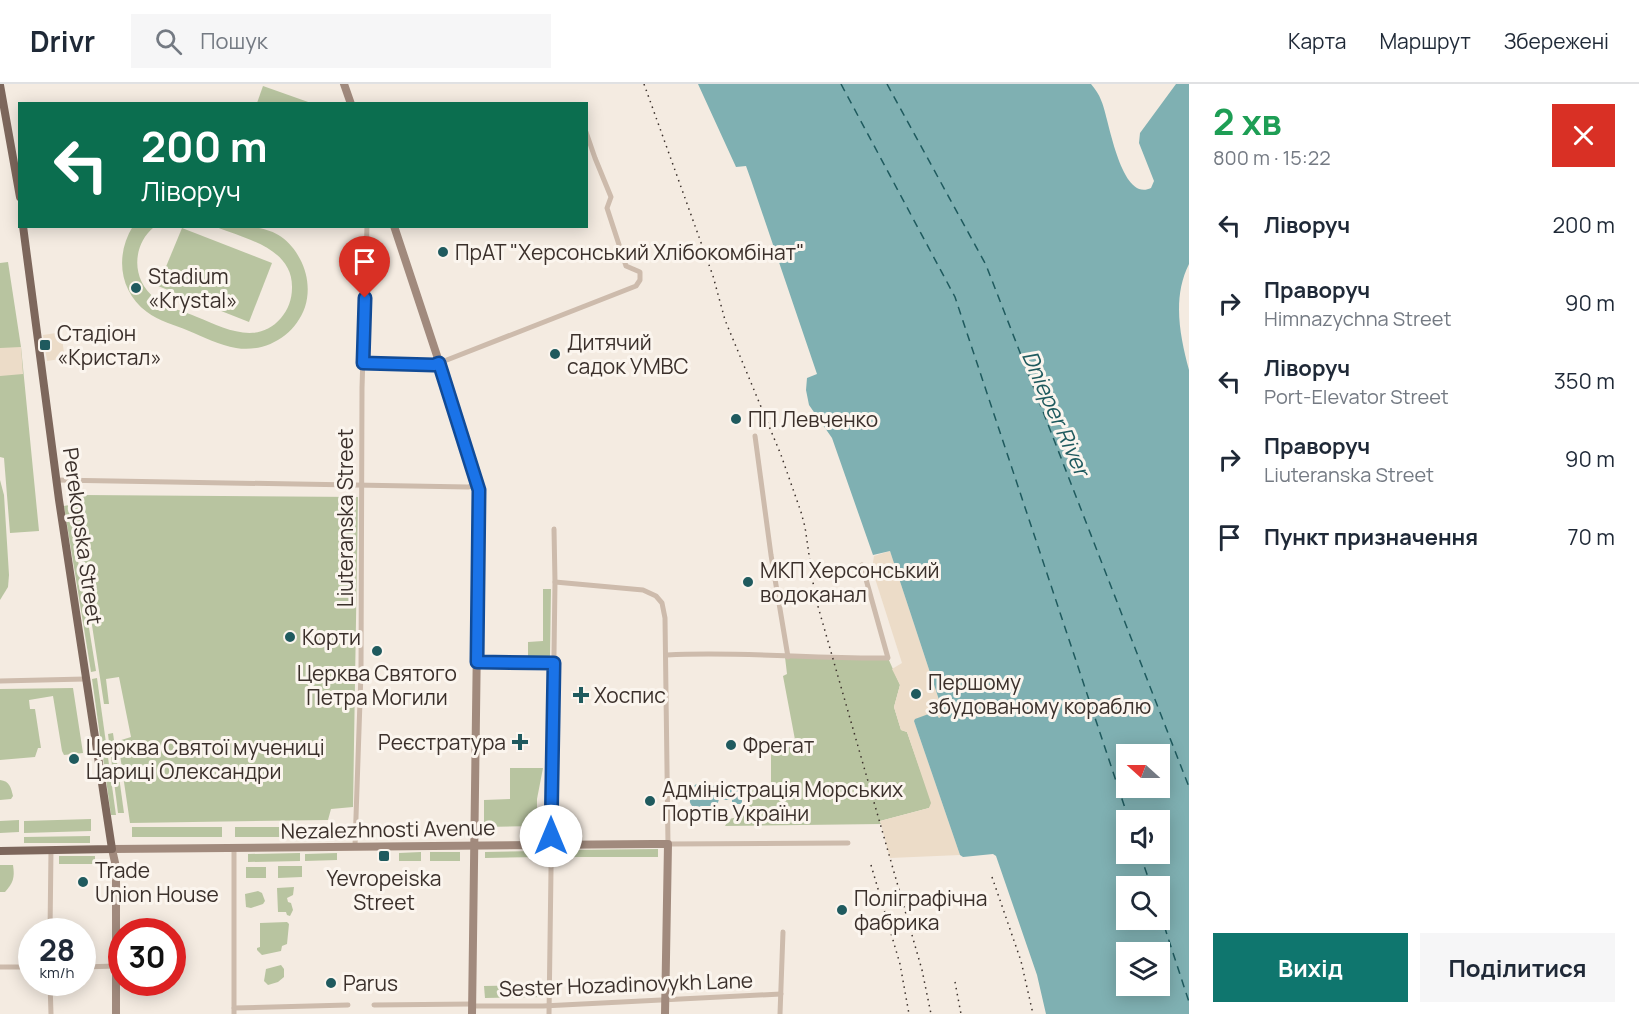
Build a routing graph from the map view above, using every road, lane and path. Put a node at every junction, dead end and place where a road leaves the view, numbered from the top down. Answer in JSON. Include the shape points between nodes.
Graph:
{"nodes":[{"id":1,"x":344,"y":84,"type":"edge"},
{"id":2,"x":0,"y":85,"type":"edge"},
{"id":3,"x":350,"y":102,"type":"edge"},
{"id":4,"x":588,"y":138,"type":"edge"},
{"id":5,"x":18,"y":185,"type":"edge"},
{"id":6,"x":24,"y":228,"type":"edge"},
{"id":7,"x":367,"y":228,"type":"edge"},
{"id":8,"x":395,"y":228,"type":"edge"},
{"id":9,"x":363,"y":363,"type":"junction"},
{"id":10,"x":439,"y":363,"type":"junction"},
{"id":11,"x":755,"y":436,"type":"dead end"},
{"id":12,"x":56,"y":480,"type":"junction"},
{"id":13,"x":363,"y":484,"type":"junction"},
{"id":14,"x":477,"y":485,"type":"junction"},
{"id":15,"x":554,"y":529,"type":"dead end"},
{"id":16,"x":862,"y":565,"type":"dead end"},
{"id":17,"x":555,"y":582,"type":"junction"},
{"id":18,"x":667,"y":655,"type":"junction"},
{"id":19,"x":788,"y":657,"type":"junction"},
{"id":20,"x":477,"y":662,"type":"junction"},
{"id":21,"x":554,"y":663,"type":"junction"},
{"id":22,"x":85,"y":679,"type":"junction"},
{"id":23,"x":0,"y":681,"type":"edge"},
{"id":24,"x":848,"y":843,"type":"dead end"},
{"id":25,"x":668,"y":844,"type":"junction"},
{"id":26,"x":550,"y":845,"type":"junction"},
{"id":27,"x":355,"y":846,"type":"junction"},
{"id":28,"x":474,"y":846,"type":"junction"},
{"id":29,"x":112,"y":849,"type":"junction"},
{"id":30,"x":234,"y":849,"type":"junction"},
{"id":31,"x":51,"y":850,"type":"junction"},
{"id":32,"x":0,"y":851,"type":"edge"},
{"id":33,"x":50,"y":918,"type":"edge"},
{"id":34,"x":116,"y":918,"type":"edge"},
{"id":35,"x":783,"y":932,"type":"dead end"},
{"id":36,"x":0,"y":967,"type":"edge"},
{"id":37,"x":18,"y":967,"type":"edge"},
{"id":38,"x":781,"y":994,"type":"junction"},
{"id":39,"x":50,"y":996,"type":"edge"},
{"id":40,"x":116,"y":996,"type":"edge"},
{"id":41,"x":666,"y":1000,"type":"junction"},
{"id":42,"x":348,"y":1005,"type":"dead end"},
{"id":43,"x":374,"y":1005,"type":"dead end"},
{"id":44,"x":549,"y":1005,"type":"junction"},
{"id":45,"x":472,"y":1008,"type":"edge"},
{"id":46,"x":234,"y":1011,"type":"edge"},
{"id":47,"x":51,"y":1014,"type":"edge"},
{"id":48,"x":116,"y":1014,"type":"edge"},
{"id":49,"x":549,"y":1014,"type":"edge"},
{"id":50,"x":665,"y":1014,"type":"edge"},
{"id":51,"x":780,"y":1014,"type":"edge"}],
"edges":[{"from":1,"to":3,"type":"street"},
{"from":2,"to":5,"type":"main road"},
{"from":4,"to":10,"type":"street","via":[[611,197],[607,208],[626,266],[640,272],[639,283]]},
{"from":6,"to":12,"type":"main road","name":"Perekopska Street"},
{"from":7,"to":9,"type":"street","name":"Liuteranska Street"},
{"from":8,"to":10,"type":"street"},
{"from":9,"to":10,"type":"street"},
{"from":9,"to":13,"type":"street","name":"Liuteranska Street"},
{"from":10,"to":14,"type":"street"},
{"from":11,"to":19,"type":"street"},
{"from":12,"to":13,"type":"street"},
{"from":12,"to":22,"type":"main road","name":"Perekopska Street"},
{"from":13,"to":14,"type":"street"},
{"from":13,"to":27,"type":"street","name":"Liuteranska Street"},
{"from":14,"to":20,"type":"street"},
{"from":15,"to":17,"type":"street"},
{"from":16,"to":19,"type":"street","via":[[888,658]]},
{"from":17,"to":18,"type":"street","via":[[651,592],[662,603]]},
{"from":17,"to":21,"type":"street"},
{"from":18,"to":19,"type":"street"},
{"from":18,"to":25,"type":"street"},
{"from":20,"to":21,"type":"street"},
{"from":20,"to":28,"type":"street"},
{"from":21,"to":26,"type":"street"},
{"from":22,"to":23,"type":"street"},
{"from":22,"to":29,"type":"main road","name":"Perekopska Street"},
{"from":24,"to":25,"type":"street","name":"Nezalezhnosti Avenue"},
{"from":25,"to":26,"type":"street","name":"Nezalezhnosti Avenue"},
{"from":25,"to":41,"type":"street"},
{"from":26,"to":28,"type":"street","name":"Nezalezhnosti Avenue"},
{"from":26,"to":44,"type":"street"},
{"from":27,"to":28,"type":"street","name":"Nezalezhnosti Avenue"},
{"from":27,"to":30,"type":"street","name":"Nezalezhnosti Avenue"},
{"from":28,"to":45,"type":"street"},
{"from":29,"to":30,"type":"street","name":"Nezalezhnosti Avenue"},
{"from":29,"to":31,"type":"main road","name":"Nezalezhnosti Avenue"},
{"from":29,"to":34,"type":"street"},
{"from":30,"to":46,"type":"street"},
{"from":31,"to":32,"type":"main road","name":"Nezalezhnosti Avenue"},
{"from":31,"to":33,"type":"street"},
{"from":35,"to":38,"type":"street"},
{"from":36,"to":37,"type":"street"},
{"from":38,"to":41,"type":"street","name":"Sester Hozadinovykh Lane"},
{"from":38,"to":51,"type":"street"},
{"from":39,"to":47,"type":"street"},
{"from":40,"to":48,"type":"street"},
{"from":41,"to":44,"type":"street","name":"Sester Hozadinovykh Lane"},
{"from":41,"to":50,"type":"street"},
{"from":42,"to":46,"type":"street"},
{"from":43,"to":45,"type":"street","name":"Sester Hozadinovykh Lane"},
{"from":44,"to":45,"type":"street","name":"Sester Hozadinovykh Lane"},
{"from":44,"to":49,"type":"street"}]}
